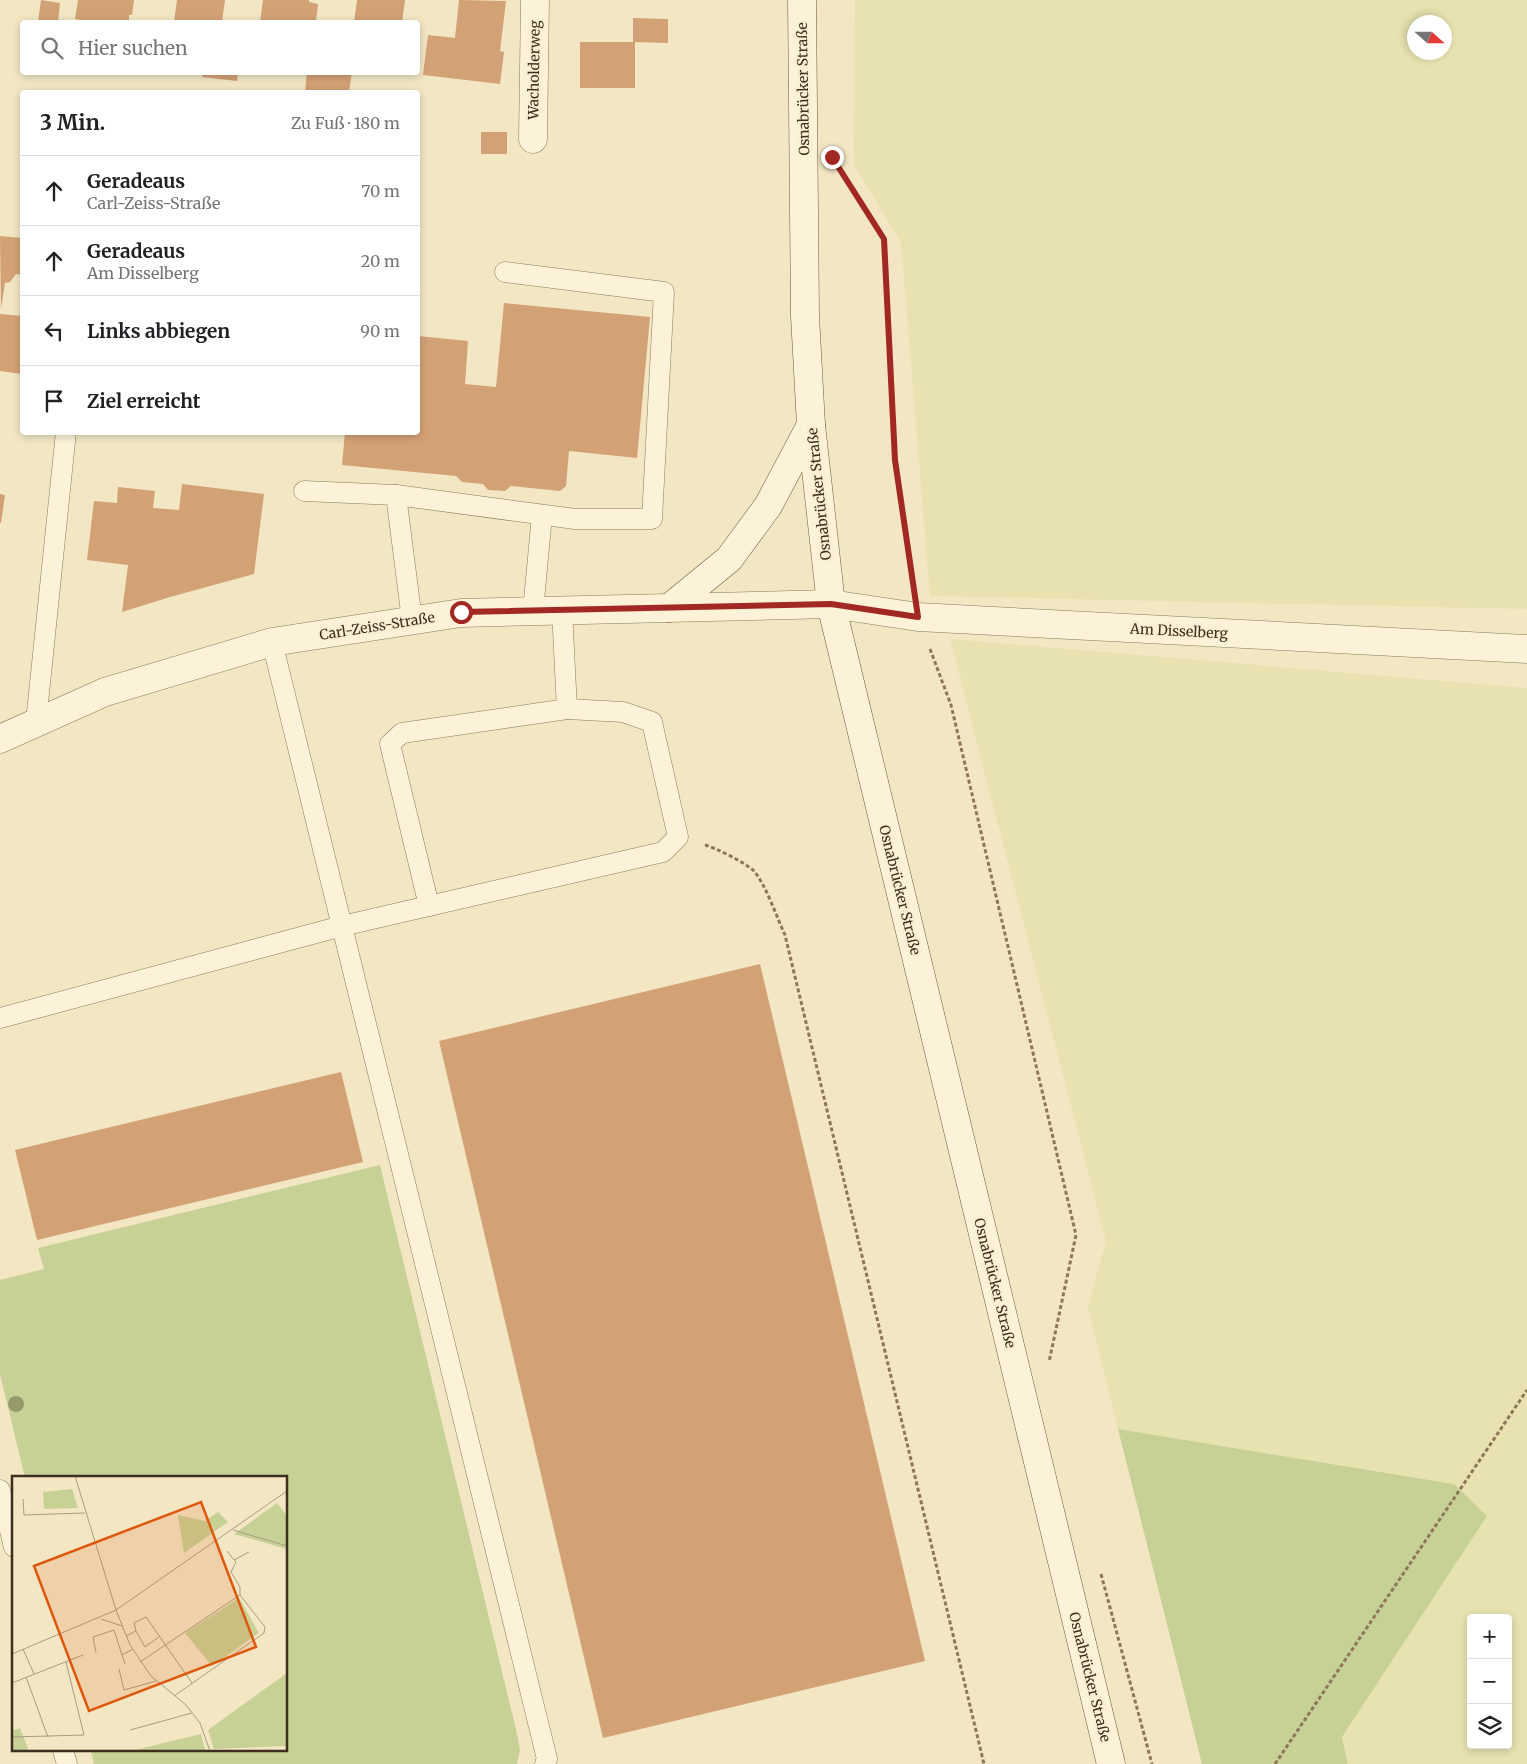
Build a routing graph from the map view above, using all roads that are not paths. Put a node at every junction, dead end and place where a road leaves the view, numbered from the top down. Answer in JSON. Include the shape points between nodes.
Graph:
{"nodes":[{"id":1,"x":535,"y":0,"type":"edge"},
{"id":2,"x":802,"y":0,"type":"edge"},
{"id":3,"x":533,"y":139,"type":"dead end"},
{"id":4,"x":505,"y":272,"type":"dead end"},
{"id":5,"x":812,"y":425,"type":"junction"},
{"id":6,"x":66,"y":435,"type":"edge"},
{"id":7,"x":304,"y":491,"type":"dead end"},
{"id":8,"x":396,"y":495,"type":"junction"},
{"id":9,"x":542,"y":515,"type":"junction"},
{"id":10,"x":831,"y":604,"type":"junction"},
{"id":11,"x":669,"y":608,"type":"junction"},
{"id":12,"x":562,"y":610,"type":"junction"},
{"id":13,"x":533,"y":611,"type":"junction"},
{"id":14,"x":412,"y":620,"type":"junction"},
{"id":15,"x":272,"y":642,"type":"junction"},
{"id":16,"x":1527,"y":649,"type":"edge"},
{"id":17,"x":567,"y":709,"type":"junction"},
{"id":18,"x":36,"y":722,"type":"junction"},
{"id":19,"x":0,"y":739,"type":"edge"},
{"id":20,"x":429,"y":906,"type":"junction"},
{"id":21,"x":342,"y":926,"type":"junction"},
{"id":22,"x":0,"y":1018,"type":"edge"},
{"id":23,"x":0,"y":1490,"type":"edge"},
{"id":24,"x":12,"y":1539,"type":"edge"},
{"id":25,"x":545,"y":1764,"type":"edge"},
{"id":26,"x":1111,"y":1764,"type":"edge"}],
"edges":[{"from":1,"to":3,"type":"main road","name":"Wacholderweg"},
{"from":2,"to":5,"type":"main road","name":"Osnabrücker Straße","via":[[805,316]]},
{"from":4,"to":9,"type":"lane","via":[[664,292],[652,519],[575,520]]},
{"from":5,"to":10,"type":"main road","name":"Osnabrücker Straße"},
{"from":5,"to":11,"type":"main road","via":[[768,506],[729,559]]},
{"from":6,"to":18,"type":"lane"},
{"from":7,"to":8,"type":"lane"},
{"from":8,"to":9,"type":"lane"},
{"from":8,"to":14,"type":"lane"},
{"from":9,"to":13,"type":"lane"},
{"from":10,"to":11,"type":"main road","name":"Carl-Zeiss-Straße"},
{"from":10,"to":16,"type":"main road","name":"Am Disselberg","via":[[918,617]]},
{"from":10,"to":26,"type":"main road","name":"Osnabrücker Straße"},
{"from":11,"to":12,"type":"main road","name":"Carl-Zeiss-Straße"},
{"from":12,"to":13,"type":"main road","name":"Carl-Zeiss-Straße"},
{"from":12,"to":17,"type":"lane"},
{"from":13,"to":14,"type":"main road","name":"Carl-Zeiss-Straße","via":[[461,612]]},
{"from":14,"to":15,"type":"main road","name":"Carl-Zeiss-Straße"},
{"from":15,"to":18,"type":"main road","name":"Carl-Zeiss-Straße","via":[[105,692]]},
{"from":15,"to":21,"type":"lane"},
{"from":17,"to":20,"type":"lane","via":[[402,733],[390,744]]},
{"from":17,"to":20,"type":"lane","via":[[623,712],[652,722],[678,837],[663,852]]},
{"from":18,"to":19,"type":"main road","name":"Carl-Zeiss-Straße"},
{"from":20,"to":21,"type":"lane"},
{"from":21,"to":22,"type":"lane"},
{"from":21,"to":25,"type":"lane","via":[[547,1759]]},
{"from":23,"to":24,"type":"lane"}]}
